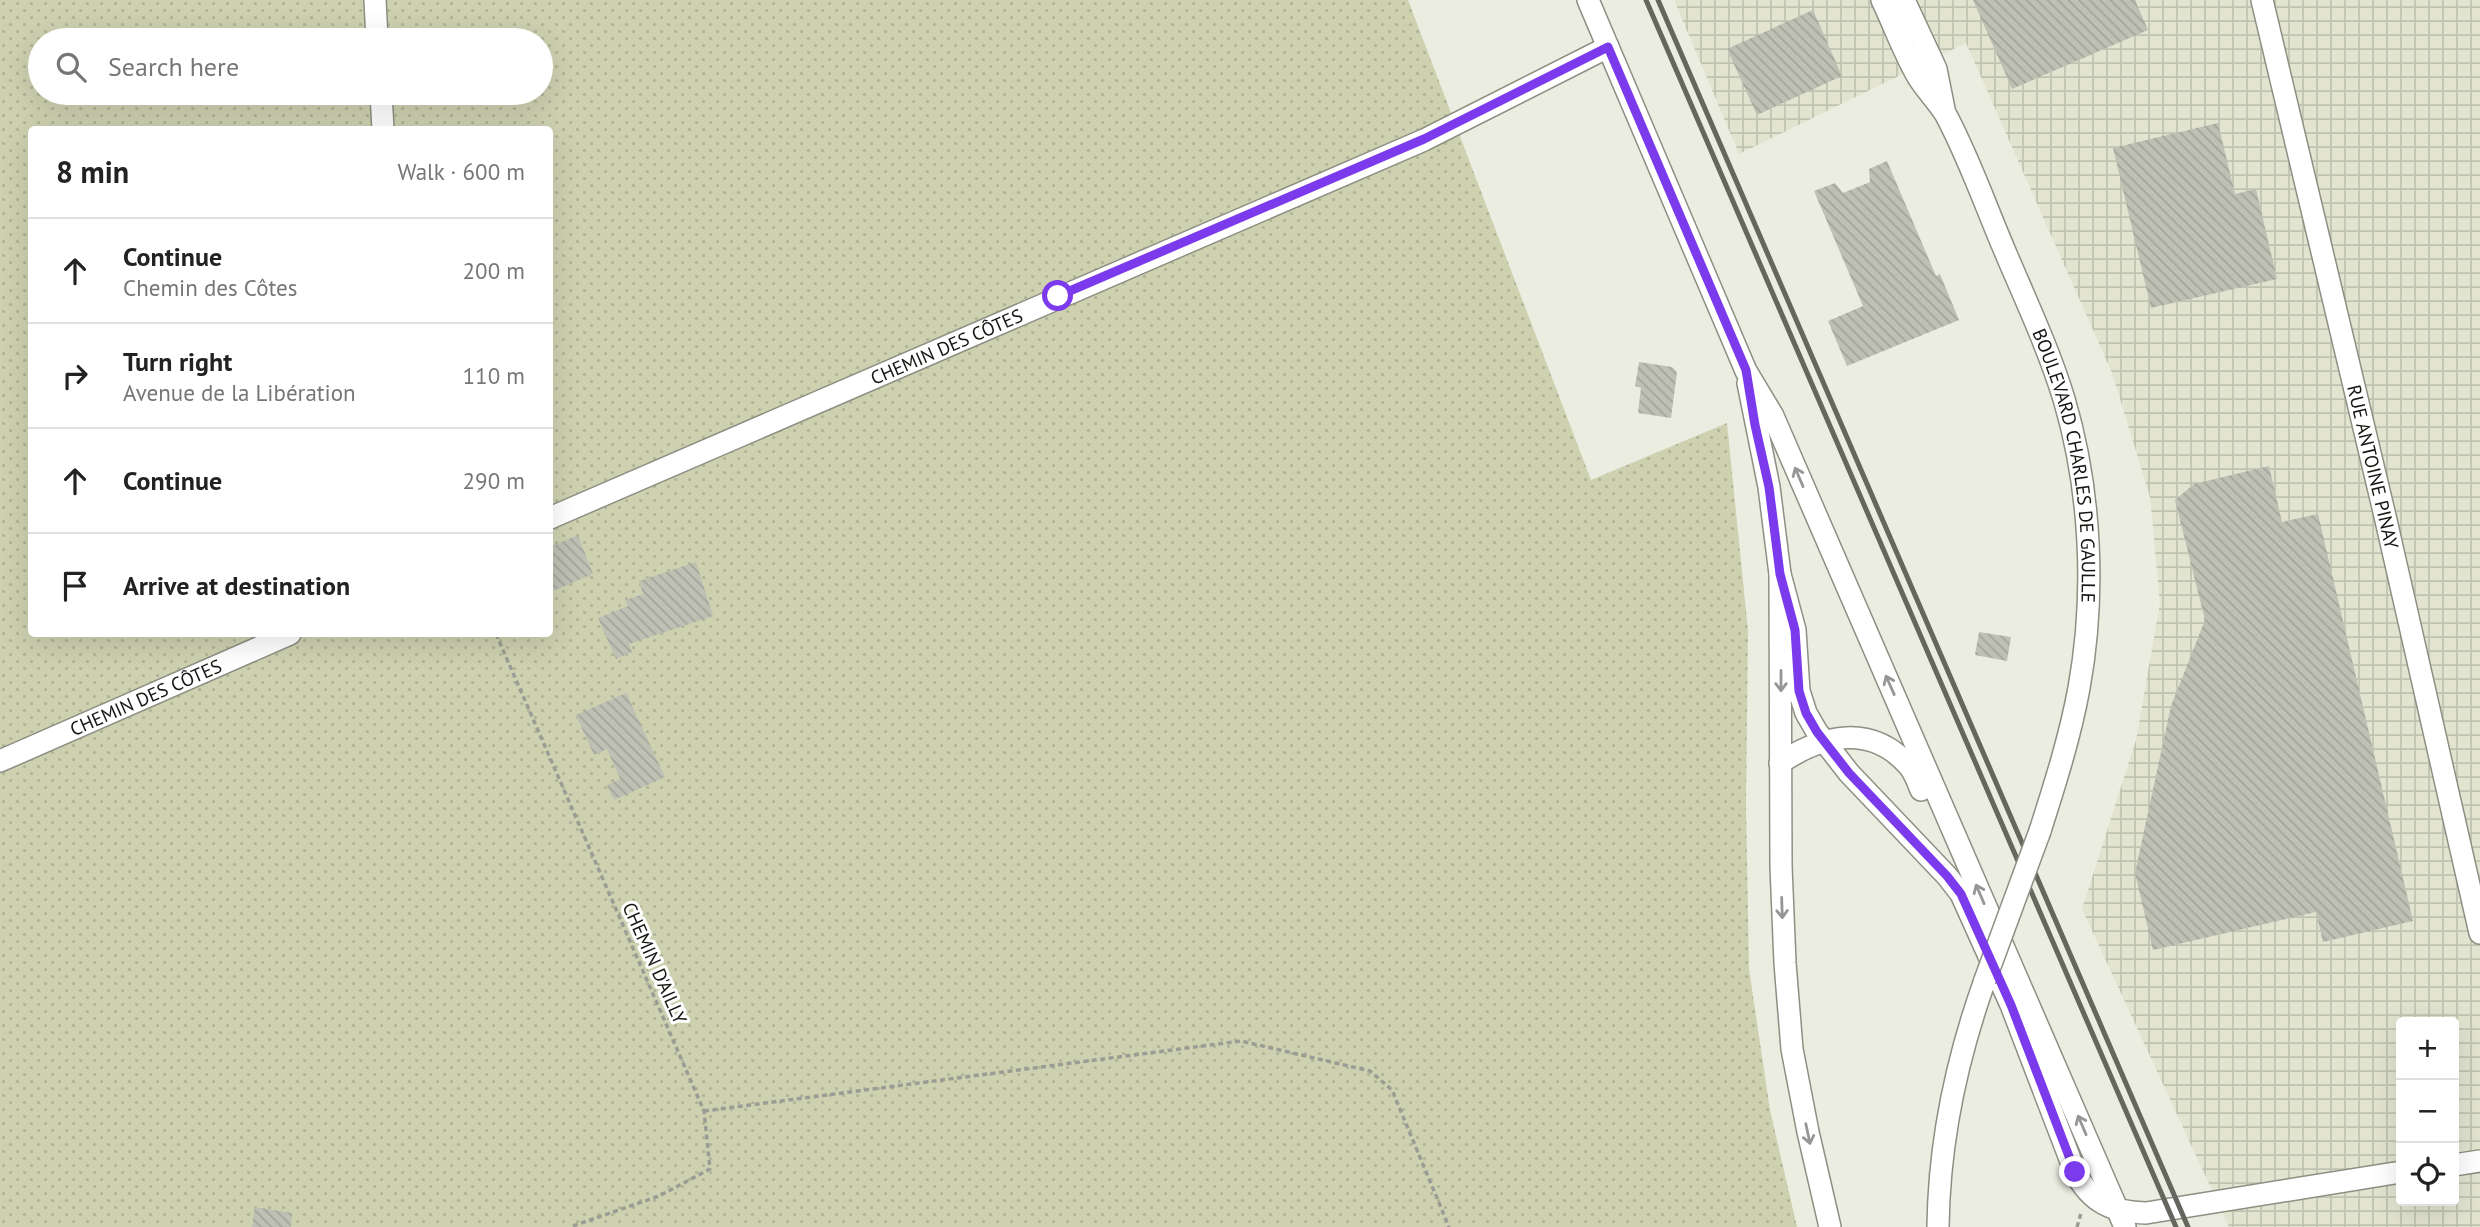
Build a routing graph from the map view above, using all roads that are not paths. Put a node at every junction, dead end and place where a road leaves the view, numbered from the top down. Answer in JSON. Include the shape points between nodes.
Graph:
{"nodes":[{"id":1,"x":375,"y":0,"type":"edge"},
{"id":2,"x":1588,"y":0,"type":"edge"},
{"id":3,"x":1882,"y":0,"type":"edge"},
{"id":4,"x":1904,"y":0,"type":"edge"},
{"id":5,"x":2262,"y":0,"type":"edge"},
{"id":6,"x":376,"y":28,"type":"edge"},
{"id":7,"x":1608,"y":47,"type":"junction"},
{"id":8,"x":381,"y":105,"type":"edge"},
{"id":9,"x":1945,"y":114,"type":"junction"},
{"id":10,"x":383,"y":126,"type":"edge"},
{"id":11,"x":1746,"y":370,"type":"junction"},
{"id":12,"x":553,"y":517,"type":"edge"},
{"id":13,"x":1780,"y":574,"type":"junction"},
{"id":14,"x":283,"y":637,"type":"edge"},
{"id":15,"x":1825,"y":742,"type":"junction"},
{"id":16,"x":0,"y":761,"type":"edge"},
{"id":17,"x":1780,"y":763,"type":"junction"},
{"id":18,"x":1958,"y":844,"type":"junction"},
{"id":19,"x":2480,"y":933,"type":"edge"},
{"id":20,"x":2480,"y":1161,"type":"edge"},
{"id":21,"x":2459,"y":1164,"type":"edge"},
{"id":22,"x":2396,"y":1173,"type":"edge"},
{"id":23,"x":2122,"y":1219,"type":"edge"},
{"id":24,"x":1830,"y":1227,"type":"edge"},
{"id":25,"x":1938,"y":1227,"type":"edge"}],
"edges":[{"from":1,"to":6,"type":"street"},
{"from":2,"to":7,"type":"street"},
{"from":3,"to":9,"type":"street","name":"BOULEVARD CHARLES DE GAULLE","via":[[1918,77]]},
{"from":4,"to":9,"type":"street","name":"BOULEVARD CHARLES DE GAULLE","via":[[1937,69]]},
{"from":5,"to":19,"type":"street","name":"RUE ANTOINE PINAY"},
{"from":7,"to":11,"type":"street"},
{"from":7,"to":12,"type":"street","name":"CHEMIN DES CÔTES","via":[[1424,139]]},
{"from":8,"to":10,"type":"street"},
{"from":9,"to":25,"type":"street","name":"BOULEVARD CHARLES DE GAULLE","bridge":true,"via":[[2064,400],[2085,506],[2088,572],[2079,687],[2064,756],[1966,1032],[1943,1141]]},
{"from":11,"to":13,"type":"street"},
{"from":18,"to":11,"type":"street","one_way":true,"via":[[1773,416]]},
{"from":13,"to":15,"type":"street","via":[[1795,630],[1799,691],[1806,713]]},
{"from":13,"to":17,"type":"street","one_way":true},
{"from":14,"to":16,"type":"street","name":"CHEMIN DES CÔTES"},
{"from":15,"to":17,"type":"street"},
{"from":15,"to":18,"type":"street","via":[[1854,737],[1893,751],[1910,768]]},
{"from":15,"to":23,"type":"street","via":[[1961,894],[2011,1005],[2082,1187]]},
{"from":17,"to":24,"type":"street","one_way":true,"via":[[1784,963],[1792,1049]]},
{"from":23,"to":18,"type":"street","one_way":true},
{"from":20,"to":21,"type":"street"},
{"from":22,"to":23,"type":"street"}]}
